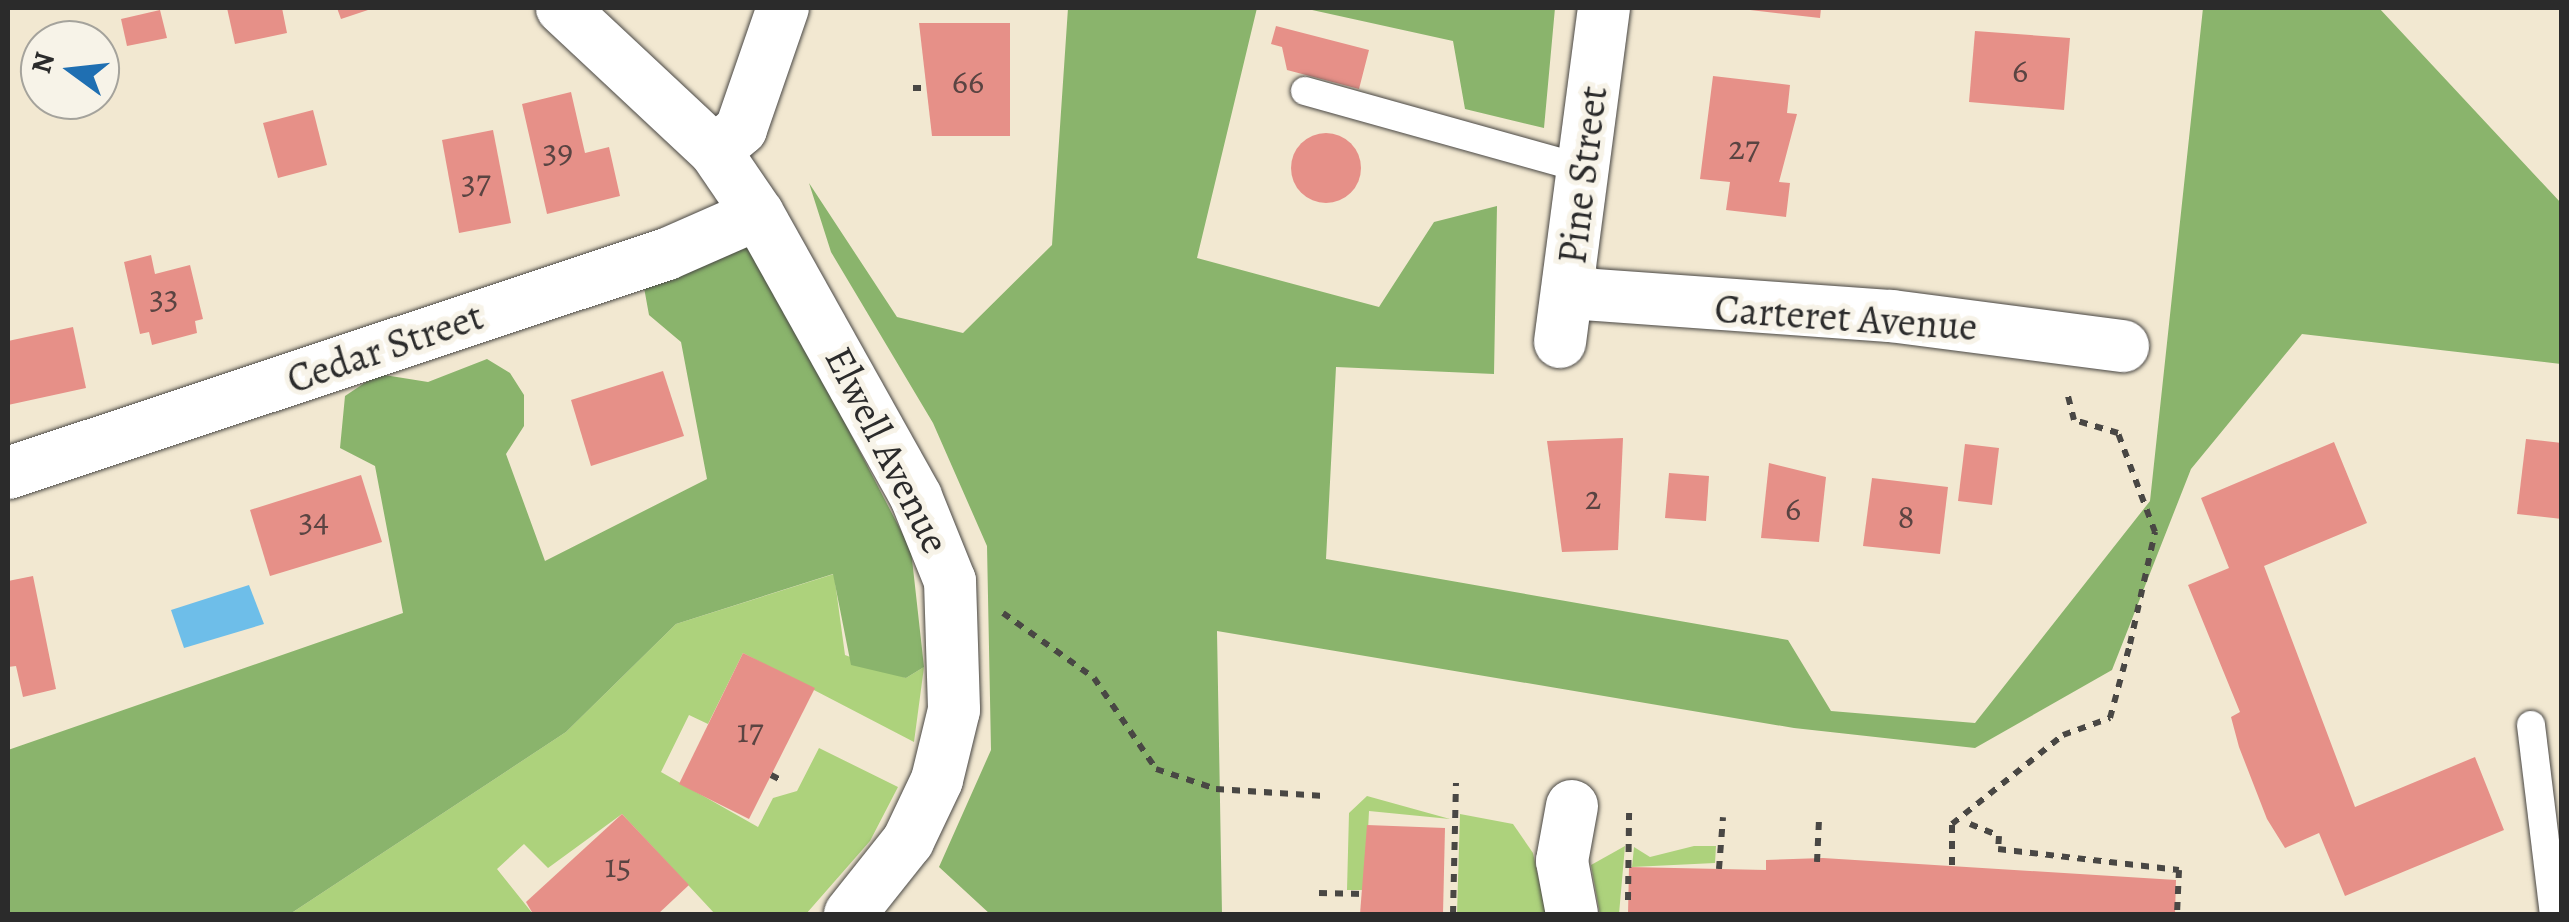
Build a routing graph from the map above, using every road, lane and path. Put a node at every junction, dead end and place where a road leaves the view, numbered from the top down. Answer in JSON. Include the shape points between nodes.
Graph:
{"nodes":[{"id":1,"x":562,"y":8,"type":"edge"},
{"id":2,"x":782,"y":8,"type":"edge"},
{"id":3,"x":1604,"y":8,"type":"edge"},
{"id":4,"x":913,"y":88,"type":"dead end"},
{"id":5,"x":926,"y":88,"type":"dead end"},
{"id":6,"x":1305,"y":91,"type":"dead end"},
{"id":7,"x":715,"y":151,"type":"junction"},
{"id":8,"x":1584,"y":169,"type":"junction"},
{"id":9,"x":758,"y":214,"type":"junction"},
{"id":10,"x":1564,"y":318,"type":"joint"},
{"id":11,"x":2054,"y":336,"type":"junction"},
{"id":12,"x":2123,"y":346,"type":"dead end"},
{"id":13,"x":8,"y":473,"type":"edge"},
{"id":14,"x":950,"y":581,"type":"junction"},
{"id":15,"x":2531,"y":725,"type":"dead end"},
{"id":16,"x":771,"y":775,"type":"dead end"},
{"id":17,"x":780,"y":779,"type":"dead end"},
{"id":18,"x":1456,"y":783,"type":"dead end"},
{"id":19,"x":1324,"y":796,"type":"dead end"},
{"id":20,"x":1572,"y":806,"type":"dead end"},
{"id":21,"x":1629,"y":813,"type":"dead end"},
{"id":22,"x":1724,"y":817,"type":"dead end"},
{"id":23,"x":1819,"y":820,"type":"dead end"},
{"id":24,"x":1970,"y":824,"type":"dead end"},
{"id":25,"x":2105,"y":861,"type":"junction"},
{"id":26,"x":1817,"y":862,"type":"dead end"},
{"id":27,"x":1952,"y":865,"type":"dead end"},
{"id":28,"x":1719,"y":869,"type":"dead end"},
{"id":29,"x":2105,"y":874,"type":"dead end"},
{"id":30,"x":1319,"y":893,"type":"dead end"},
{"id":31,"x":1364,"y":894,"type":"dead end"},
{"id":32,"x":1628,"y":900,"type":"dead end"},
{"id":33,"x":850,"y":914,"type":"edge"},
{"id":34,"x":1443,"y":914,"type":"edge"},
{"id":35,"x":1453,"y":914,"type":"edge"},
{"id":36,"x":1572,"y":914,"type":"edge"},
{"id":37,"x":2177,"y":914,"type":"edge"},
{"id":38,"x":2554,"y":914,"type":"edge"}],
"edges":[{"from":1,"to":7,"type":"street","name":"Elwell Avenue"},
{"from":2,"to":7,"type":"street","via":[[741,129]]},
{"from":3,"to":8,"type":"street","name":"Pine Street"},
{"from":4,"to":5,"type":"path"},
{"from":6,"to":8,"type":"lane"},
{"from":7,"to":9,"type":"street","name":"Elwell Avenue"},
{"from":8,"to":10,"type":"street","name":"Pine Street"},
{"from":9,"to":13,"type":"street","name":"Cedar Street","via":[[667,254]]},
{"from":9,"to":14,"type":"street","name":"Elwell Avenue","via":[[916,496]]},
{"from":10,"to":11,"type":"street","name":"Carteret Avenue"},
{"from":11,"to":12,"type":"street","name":"Carteret Avenue"},
{"from":11,"to":27,"type":"path","via":[[2074,420],[2118,433],[2155,532],[2110,718],[2063,735],[1952,824]]},
{"from":14,"to":19,"type":"path","via":[[1094,678],[1156,769],[1216,789]]},
{"from":14,"to":33,"type":"street","name":"Elwell Avenue","via":[[958,656],[942,764],[908,840]]},
{"from":15,"to":38,"type":"lane"},
{"from":16,"to":17,"type":"path"},
{"from":18,"to":35,"type":"path"},
{"from":20,"to":36,"type":"street","via":[[1562,861]]},
{"from":21,"to":32,"type":"path"},
{"from":22,"to":28,"type":"path"},
{"from":23,"to":26,"type":"path"},
{"from":24,"to":25,"type":"path","via":[[1999,836],[1998,849]]},
{"from":25,"to":29,"type":"path"},
{"from":25,"to":37,"type":"path","via":[[2179,870]]},
{"from":30,"to":31,"type":"path"},
{"from":34,"to":35,"type":"path"}]}
